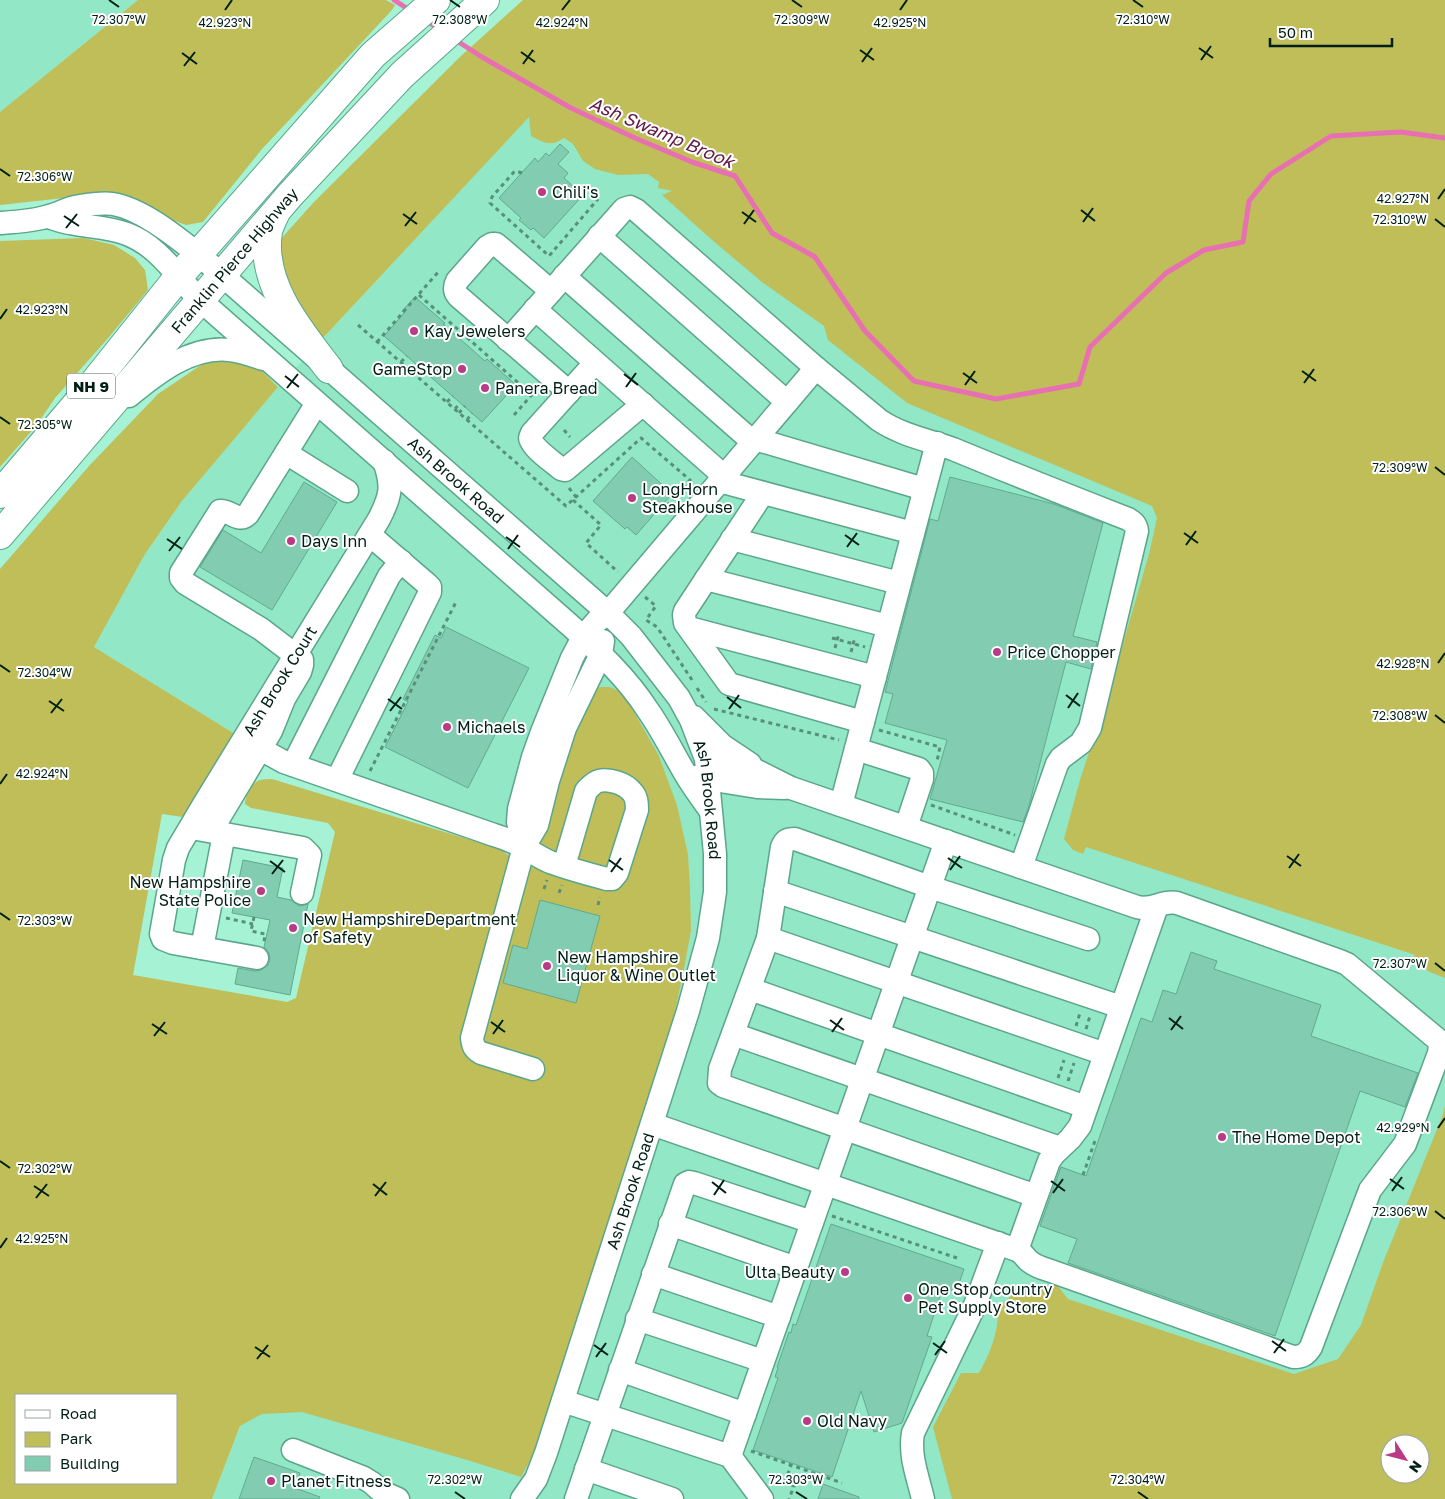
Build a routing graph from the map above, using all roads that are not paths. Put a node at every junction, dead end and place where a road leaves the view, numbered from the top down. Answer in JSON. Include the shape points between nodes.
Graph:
{"nodes":[{"id":1,"x":436,"y":0,"type":"edge"},
{"id":2,"x":484,"y":0,"type":"edge"},
{"id":3,"x":276,"y":210,"type":"junction"},
{"id":4,"x":48,"y":217,"type":"junction"},
{"id":5,"x":0,"y":222,"type":"edge"},
{"id":6,"x":600,"y":236,"type":"junction"},
{"id":7,"x":198,"y":254,"type":"junction"},
{"id":8,"x":221,"y":275,"type":"junction"},
{"id":9,"x":179,"y":276,"type":"junction"},
{"id":10,"x":558,"y":283,"type":"junction"},
{"id":11,"x":200,"y":300,"type":"junction"},
{"id":12,"x":535,"y":310,"type":"junction"},
{"id":13,"x":508,"y":340,"type":"junction"},
{"id":14,"x":271,"y":362,"type":"junction"},
{"id":15,"x":595,"y":363,"type":"junction"},
{"id":16,"x":816,"y":368,"type":"junction"},
{"id":17,"x":329,"y":369,"type":"junction"},
{"id":18,"x":569,"y":392,"type":"junction"},
{"id":19,"x":787,"y":402,"type":"junction"},
{"id":20,"x":317,"y":403,"type":"junction"},
{"id":21,"x":643,"y":404,"type":"junction"},
{"id":22,"x":92,"y":427,"type":"junction"},
{"id":23,"x":754,"y":441,"type":"junction"},
{"id":24,"x":937,"y":443,"type":"junction"},
{"id":25,"x":286,"y":453,"type":"junction"},
{"id":26,"x":384,"y":461,"type":"junction"},
{"id":27,"x":722,"y":479,"type":"junction"},
{"id":28,"x":924,"y":489,"type":"junction"},
{"id":29,"x":347,"y":491,"type":"dead end"},
{"id":30,"x":763,"y":493,"type":"junction"},
{"id":31,"x":0,"y":494,"type":"edge"},
{"id":32,"x":913,"y":533,"type":"junction"},
{"id":33,"x":0,"y":535,"type":"edge"},
{"id":34,"x":370,"y":535,"type":"junction"},
{"id":35,"x":732,"y":539,"type":"junction"},
{"id":36,"x":401,"y":561,"type":"junction"},
{"id":37,"x":706,"y":579,"type":"junction"},
{"id":38,"x":900,"y":583,"type":"junction"},
{"id":39,"x":608,"y":612,"type":"junction"},
{"id":40,"x":888,"y":626,"type":"junction"},
{"id":41,"x":688,"y":628,"type":"junction"},
{"id":42,"x":583,"y":637,"type":"junction"},
{"id":43,"x":601,"y":654,"type":"junction"},
{"id":44,"x":296,"y":655,"type":"junction"},
{"id":45,"x":874,"y":677,"type":"junction"},
{"id":46,"x":679,"y":698,"type":"junction"},
{"id":47,"x":868,"y":725,"type":"junction"},
{"id":48,"x":252,"y":745,"type":"junction"},
{"id":49,"x":856,"y":749,"type":"junction"},
{"id":50,"x":293,"y":765,"type":"junction"},
{"id":51,"x":707,"y":769,"type":"junction"},
{"id":52,"x":765,"y":774,"type":"junction"},
{"id":53,"x":686,"y":776,"type":"junction"},
{"id":54,"x":337,"y":780,"type":"junction"},
{"id":55,"x":791,"y":788,"type":"junction"},
{"id":56,"x":841,"y":805,"type":"junction"},
{"id":57,"x":710,"y":811,"type":"junction"},
{"id":58,"x":906,"y":827,"type":"junction"},
{"id":59,"x":209,"y":831,"type":"junction"},
{"id":60,"x":946,"y":841,"type":"junction"},
{"id":61,"x":524,"y":848,"type":"junction"},
{"id":62,"x":564,"y":866,"type":"dead end"},
{"id":63,"x":1021,"y":867,"type":"junction"},
{"id":64,"x":930,"y":887,"type":"junction"},
{"id":65,"x":775,"y":891,"type":"junction"},
{"id":66,"x":302,"y":894,"type":"dead end"},
{"id":67,"x":1157,"y":906,"type":"junction"},
{"id":68,"x":768,"y":938,"type":"junction"},
{"id":69,"x":912,"y":938,"type":"junction"},
{"id":70,"x":1088,"y":940,"type":"dead end"},
{"id":71,"x":202,"y":948,"type":"junction"},
{"id":72,"x":260,"y":954,"type":"road end"},
{"id":73,"x":896,"y":982,"type":"junction"},
{"id":74,"x":750,"y":989,"type":"junction"},
{"id":75,"x":1121,"y":1007,"type":"junction"},
{"id":76,"x":733,"y":1034,"type":"junction"},
{"id":77,"x":878,"y":1035,"type":"junction"},
{"id":78,"x":1105,"y":1054,"type":"junction"},
{"id":79,"x":533,"y":1069,"type":"dead end"},
{"id":80,"x":862,"y":1079,"type":"junction"},
{"id":81,"x":1086,"y":1107,"type":"junction"},
{"id":82,"x":652,"y":1124,"type":"junction"},
{"id":83,"x":844,"y":1130,"type":"junction"},
{"id":84,"x":1060,"y":1148,"type":"junction"},
{"id":85,"x":825,"y":1184,"type":"junction"},
{"id":86,"x":1036,"y":1196,"type":"junction"},
{"id":87,"x":822,"y":1219,"type":"junction"},
{"id":88,"x":670,"y":1224,"type":"junction"},
{"id":89,"x":1007,"y":1247,"type":"junction"},
{"id":90,"x":796,"y":1268,"type":"junction"},
{"id":91,"x":652,"y":1274,"type":"junction"},
{"id":92,"x":779,"y":1317,"type":"junction"},
{"id":93,"x":637,"y":1319,"type":"junction"},
{"id":94,"x":763,"y":1361,"type":"junction"},
{"id":95,"x":620,"y":1370,"type":"junction"},
{"id":96,"x":563,"y":1401,"type":"junction"},
{"id":97,"x":604,"y":1414,"type":"junction"},
{"id":98,"x":745,"y":1414,"type":"junction"},
{"id":99,"x":293,"y":1450,"type":"dead end"},
{"id":100,"x":746,"y":1452,"type":"junction"},
{"id":101,"x":586,"y":1469,"type":"junction"},
{"id":102,"x":767,"y":1491,"type":"edge"},
{"id":103,"x":391,"y":1498,"type":"edge"},
{"id":104,"x":522,"y":1499,"type":"edge"},
{"id":105,"x":576,"y":1499,"type":"edge"},
{"id":106,"x":672,"y":1499,"type":"edge"},
{"id":107,"x":923,"y":1499,"type":"edge"}],
"edges":[{"from":1,"to":7,"type":"highway","name":"Franklin Pierce Highway","number":"NH 9","via":[[372,55]]},
{"from":2,"to":3,"type":"highway","name":"Franklin Pierce Highway","number":"NH 9","via":[[402,75]]},
{"from":3,"to":8,"type":"highway","name":"Franklin Pierce Highway","number":"NH 9"},
{"from":3,"to":17,"type":"highway","via":[[268,230],[268,248],[270,269],[278,293],[290,316]]},
{"from":4,"to":5,"type":"street"},
{"from":4,"to":7,"type":"street","name":"Ash Brook Road","via":[[73,208],[113,204],[160,226]]},
{"from":4,"to":9,"type":"street","via":[[128,234],[164,259]]},
{"from":6,"to":10,"type":"street"},
{"from":6,"to":16,"type":"street","via":[[624,208],[636,210]]},
{"from":6,"to":19,"type":"street"},
{"from":7,"to":8,"type":"street","name":"Ash Brook Road"},
{"from":7,"to":9,"type":"highway","name":"Franklin Pierce Highway","number":"NH 9"},
{"from":8,"to":11,"type":"highway","name":"Franklin Pierce Highway","number":"NH 9"},
{"from":8,"to":17,"type":"street","name":"Ash Brook Road"},
{"from":9,"to":11,"type":"street"},
{"from":9,"to":31,"type":"highway","name":"Franklin Pierce Highway","number":"NH 9"},
{"from":10,"to":12,"type":"street"},
{"from":10,"to":13,"type":"street","via":[[496,244],[487,248],[459,279],[455,286],[458,296]]},
{"from":10,"to":23,"type":"street"},
{"from":11,"to":14,"type":"street"},
{"from":11,"to":22,"type":"highway","name":"Franklin Pierce Highway","number":"NH 9"},
{"from":12,"to":13,"type":"street"},
{"from":12,"to":15,"type":"street"},
{"from":13,"to":18,"type":"street"},
{"from":14,"to":20,"type":"street"},
{"from":14,"to":22,"type":"street","via":[[229,349],[186,357],[141,386]]},
{"from":15,"to":18,"type":"street"},
{"from":15,"to":21,"type":"street"},
{"from":16,"to":19,"type":"street"},
{"from":16,"to":24,"type":"street","via":[[879,420],[898,431]]},
{"from":17,"to":39,"type":"street","name":"Ash Brook Road"},
{"from":18,"to":21,"type":"street","via":[[530,438],[536,447],[565,470]]},
{"from":19,"to":23,"type":"street"},
{"from":20,"to":25,"type":"street"},
{"from":20,"to":26,"type":"street"},
{"from":21,"to":27,"type":"street"},
{"from":22,"to":33,"type":"highway","name":"Franklin Pierce Highway","number":"NH 9"},
{"from":23,"to":27,"type":"street"},
{"from":23,"to":28,"type":"street"},
{"from":24,"to":28,"type":"street"},
{"from":24,"to":63,"type":"street","via":[[1128,519],[1137,531],[1090,728],[1081,742],[1057,764]]},
{"from":25,"to":29,"type":"street"},
{"from":25,"to":44,"type":"street","via":[[245,518],[224,510],[217,514],[180,578]]},
{"from":26,"to":34,"type":"street","name":"Ash Brook Court","via":[[389,474],[389,496]]},
{"from":26,"to":42,"type":"street"},
{"from":27,"to":30,"type":"street"},
{"from":27,"to":39,"type":"street"},
{"from":28,"to":32,"type":"street"},
{"from":30,"to":32,"type":"street"},
{"from":30,"to":35,"type":"street"},
{"from":32,"to":38,"type":"street"},
{"from":34,"to":36,"type":"street"},
{"from":34,"to":44,"type":"street","name":"Ash Brook Court"},
{"from":35,"to":37,"type":"street"},
{"from":35,"to":38,"type":"street"},
{"from":36,"to":50,"type":"street","via":[[389,576]]},
{"from":36,"to":54,"type":"street","via":[[430,587],[430,592]]},
{"from":37,"to":40,"type":"street"},
{"from":37,"to":41,"type":"street","via":[[684,615]]},
{"from":38,"to":40,"type":"street"},
{"from":39,"to":42,"type":"street"},
{"from":39,"to":43,"type":"street"},
{"from":39,"to":46,"type":"street","name":"Ash Brook Road"},
{"from":40,"to":45,"type":"street"},
{"from":41,"to":45,"type":"street"},
{"from":41,"to":47,"type":"street","via":[[730,684]]},
{"from":42,"to":43,"type":"street"},
{"from":42,"to":61,"type":"street","via":[[533,757],[519,809],[518,822]]},
{"from":43,"to":53,"type":"street","via":[[647,707]]},
{"from":43,"to":61,"type":"street","via":[[566,728],[536,825]]},
{"from":44,"to":48,"type":"street","name":"Ash Brook Court"},
{"from":45,"to":47,"type":"street"},
{"from":46,"to":51,"type":"street","name":"Ash Brook Road","via":[[691,720]]},
{"from":46,"to":52,"type":"street","via":[[713,738]]},
{"from":47,"to":49,"type":"street"},
{"from":48,"to":50,"type":"street","name":"Ash Brook Court"},
{"from":48,"to":59,"type":"street"},
{"from":49,"to":56,"type":"street"},
{"from":49,"to":58,"type":"street","via":[[919,768],[922,779]]},
{"from":50,"to":54,"type":"street","name":"Ash Brook Court"},
{"from":51,"to":52,"type":"street","via":[[742,766]]},
{"from":51,"to":53,"type":"street"},
{"from":51,"to":55,"type":"street","via":[[757,787]]},
{"from":51,"to":57,"type":"street","name":"Ash Brook Road"},
{"from":52,"to":55,"type":"street"},
{"from":53,"to":57,"type":"street"},
{"from":54,"to":61,"type":"street","name":"Ash Brook Court","via":[[494,834]]},
{"from":55,"to":56,"type":"street"},
{"from":56,"to":58,"type":"street"},
{"from":57,"to":82,"type":"street","name":"Ash Brook Road","via":[[715,892],[708,938]]},
{"from":58,"to":60,"type":"street"},
{"from":59,"to":66,"type":"street","via":[[307,851],[310,855]]},
{"from":59,"to":71,"type":"street","via":[[209,914]]},
{"from":59,"to":71,"type":"street","via":[[178,848],[161,934],[167,942]]},
{"from":60,"to":63,"type":"street"},
{"from":60,"to":64,"type":"street"},
{"from":61,"to":62,"type":"street","name":"Ash Brook Court","via":[[535,856]]},
{"from":61,"to":79,"type":"street","via":[[472,1038],[473,1045],[481,1053]]},
{"from":63,"to":67,"type":"street","via":[[1145,909]]},
{"from":64,"to":65,"type":"street","via":[[795,838],[788,839],[782,847]]},
{"from":64,"to":69,"type":"street"},
{"from":64,"to":70,"type":"street"},
{"from":65,"to":68,"type":"street"},
{"from":65,"to":69,"type":"street"},
{"from":67,"to":75,"type":"street"},
{"from":67,"to":89,"type":"street","via":[[1177,903],[1347,964],[1437,1039],[1439,1053],[1405,1144],[1370,1190],[1311,1347],[1300,1357],[1048,1270]]},
{"from":68,"to":73,"type":"street"},
{"from":68,"to":74,"type":"street"},
{"from":69,"to":73,"type":"street"},
{"from":69,"to":75,"type":"street"},
{"from":71,"to":72,"type":"street"},
{"from":73,"to":77,"type":"street"},
{"from":73,"to":78,"type":"street"},
{"from":74,"to":76,"type":"street"},
{"from":74,"to":77,"type":"street"},
{"from":75,"to":78,"type":"street"},
{"from":76,"to":80,"type":"street"},
{"from":76,"to":83,"type":"street","via":[[718,1083]]},
{"from":77,"to":80,"type":"street"},
{"from":77,"to":81,"type":"street"},
{"from":78,"to":81,"type":"street"},
{"from":80,"to":83,"type":"street"},
{"from":80,"to":84,"type":"street"},
{"from":81,"to":84,"type":"street","via":[[1080,1126]]},
{"from":82,"to":85,"type":"street"},
{"from":82,"to":96,"type":"street","name":"Ash Brook Road"},
{"from":83,"to":85,"type":"street"},
{"from":83,"to":86,"type":"street"},
{"from":84,"to":86,"type":"street","via":[[1049,1161]]},
{"from":85,"to":87,"type":"street"},
{"from":85,"to":89,"type":"street"},
{"from":86,"to":89,"type":"street"},
{"from":87,"to":88,"type":"street","via":[[689,1182],[682,1188]]},
{"from":87,"to":90,"type":"street"},
{"from":88,"to":90,"type":"street"},
{"from":88,"to":91,"type":"street"},
{"from":89,"to":107,"type":"street","via":[[913,1433],[912,1455]]},
{"from":90,"to":92,"type":"street"},
{"from":91,"to":92,"type":"street"},
{"from":91,"to":93,"type":"street"},
{"from":92,"to":94,"type":"street"},
{"from":93,"to":94,"type":"street"},
{"from":93,"to":95,"type":"street"},
{"from":94,"to":98,"type":"street"},
{"from":95,"to":97,"type":"street"},
{"from":95,"to":98,"type":"street"},
{"from":96,"to":97,"type":"street"},
{"from":96,"to":104,"type":"street","name":"Ash Brook Road","via":[[536,1479]]},
{"from":97,"to":100,"type":"street"},
{"from":97,"to":101,"type":"street"},
{"from":98,"to":100,"type":"street"},
{"from":99,"to":103,"type":"street","via":[[367,1479]]},
{"from":100,"to":102,"type":"street"},
{"from":101,"to":105,"type":"street"},
{"from":101,"to":106,"type":"street"}]}
